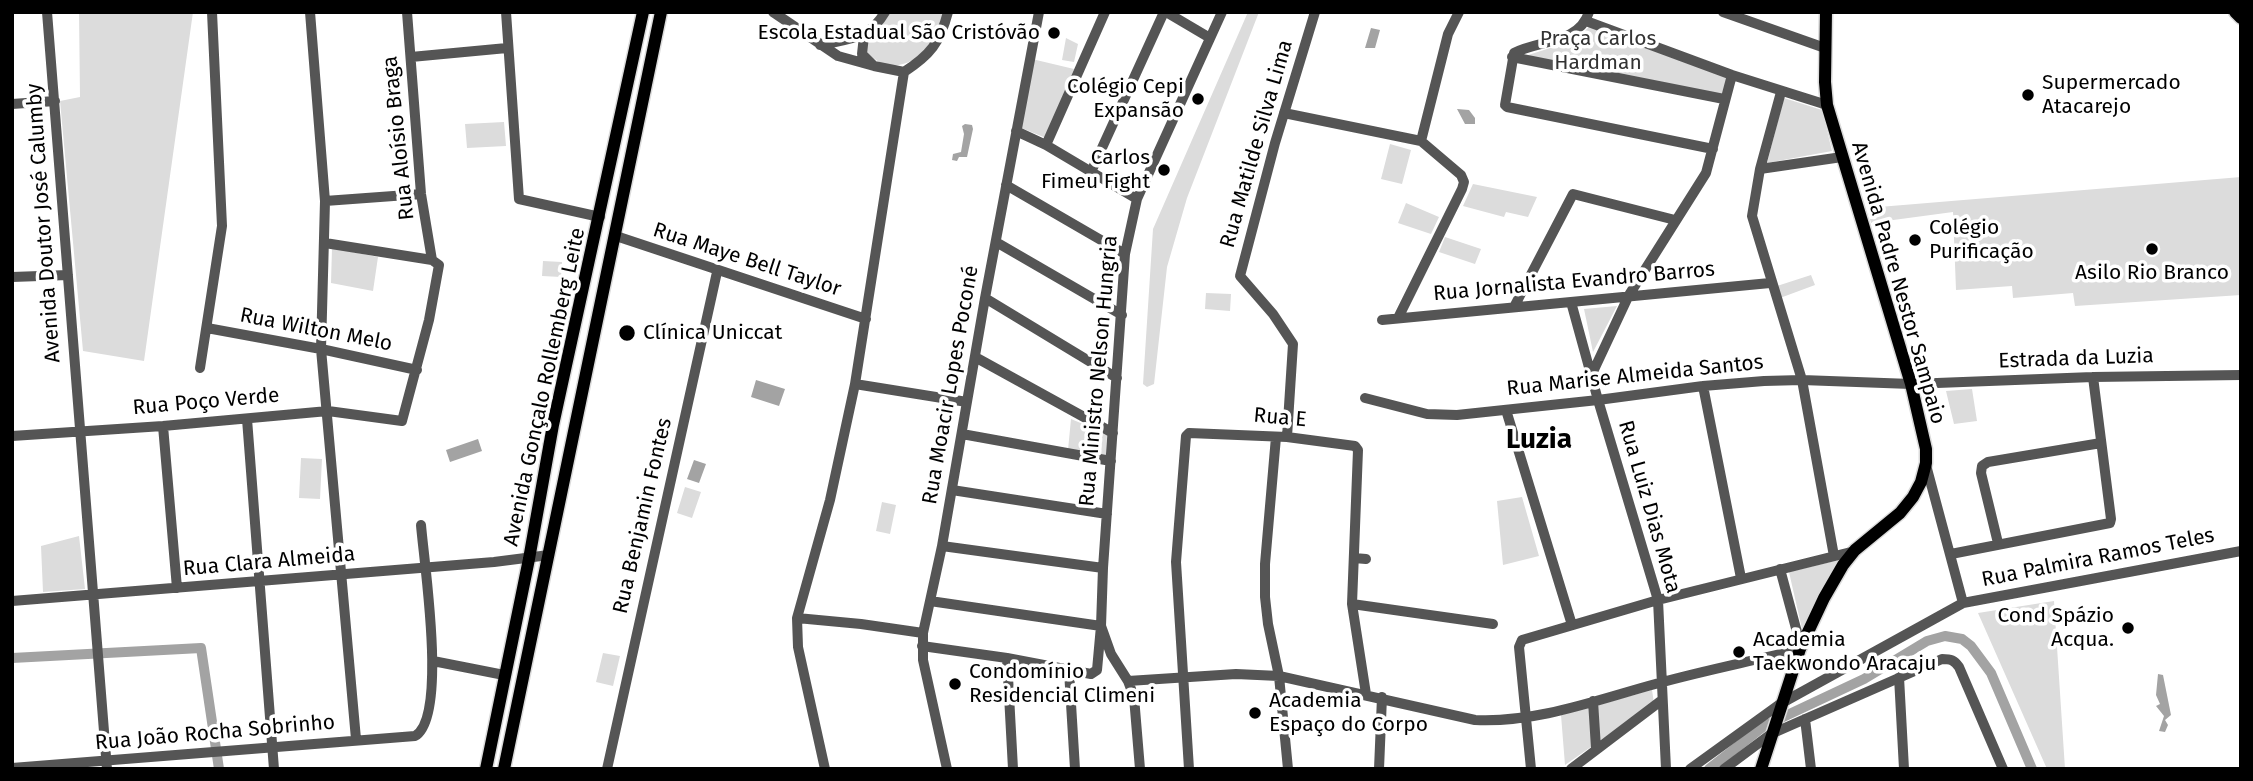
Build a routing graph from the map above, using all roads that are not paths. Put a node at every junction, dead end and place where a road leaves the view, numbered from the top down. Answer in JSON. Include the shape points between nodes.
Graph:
{"nodes":[{"id":1,"x":47,"y":12,"type":"edge"},
{"id":2,"x":212,"y":12,"type":"edge"},
{"id":3,"x":310,"y":12,"type":"edge"},
{"id":4,"x":407,"y":12,"type":"edge"},
{"id":5,"x":506,"y":12,"type":"edge"},
{"id":6,"x":643,"y":12,"type":"edge"},
{"id":7,"x":661,"y":12,"type":"edge"},
{"id":8,"x":773,"y":12,"type":"edge"},
{"id":9,"x":885,"y":12,"type":"edge"},
{"id":10,"x":948,"y":12,"type":"edge"},
{"id":11,"x":1039,"y":12,"type":"edge"},
{"id":12,"x":1105,"y":12,"type":"edge"},
{"id":13,"x":1165,"y":12,"type":"edge"},
{"id":14,"x":1222,"y":12,"type":"edge"},
{"id":15,"x":1315,"y":12,"type":"edge"},
{"id":16,"x":1459,"y":12,"type":"edge"},
{"id":17,"x":1723,"y":12,"type":"edge"},
{"id":18,"x":1826,"y":12,"type":"edge"},
{"id":19,"x":2235,"y":12,"type":"edge"},
{"id":20,"x":1588,"y":17,"type":"edge"},
{"id":21,"x":2241,"y":18,"type":"edge"},
{"id":22,"x":864,"y":36,"type":"junction"},
{"id":23,"x":1210,"y":38,"type":"junction"},
{"id":24,"x":820,"y":45,"type":"junction"},
{"id":25,"x":507,"y":48,"type":"junction"},
{"id":26,"x":1825,"y":48,"type":"junction"},
{"id":27,"x":411,"y":57,"type":"junction"},
{"id":28,"x":1512,"y":57,"type":"junction"},
{"id":29,"x":874,"y":66,"type":"junction"},
{"id":30,"x":904,"y":72,"type":"junction"},
{"id":31,"x":1732,"y":75,"type":"junction"},
{"id":32,"x":1782,"y":92,"type":"junction"},
{"id":33,"x":1724,"y":99,"type":"junction"},
{"id":34,"x":55,"y":101,"type":"junction"},
{"id":35,"x":12,"y":104,"type":"edge"},
{"id":36,"x":1828,"y":105,"type":"junction"},
{"id":37,"x":1284,"y":113,"type":"junction"},
{"id":38,"x":1016,"y":131,"type":"junction"},
{"id":39,"x":1421,"y":141,"type":"junction"},
{"id":40,"x":1046,"y":145,"type":"junction"},
{"id":41,"x":1713,"y":149,"type":"junction"},
{"id":42,"x":1842,"y":157,"type":"junction"},
{"id":43,"x":1760,"y":169,"type":"junction"},
{"id":44,"x":1091,"y":172,"type":"junction"},
{"id":45,"x":1006,"y":185,"type":"junction"},
{"id":46,"x":421,"y":194,"type":"junction"},
{"id":47,"x":1137,"y":199,"type":"junction"},
{"id":48,"x":325,"y":201,"type":"junction"},
{"id":49,"x":600,"y":217,"type":"junction"},
{"id":50,"x":1675,"y":220,"type":"junction"},
{"id":51,"x":616,"y":236,"type":"junction"},
{"id":52,"x":996,"y":242,"type":"junction"},
{"id":53,"x":325,"y":243,"type":"junction"},
{"id":54,"x":1125,"y":254,"type":"junction"},
{"id":55,"x":434,"y":261,"type":"junction"},
{"id":56,"x":717,"y":272,"type":"junction"},
{"id":57,"x":68,"y":275,"type":"junction"},
{"id":58,"x":12,"y":277,"type":"edge"},
{"id":59,"x":1770,"y":283,"type":"junction"},
{"id":60,"x":1629,"y":295,"type":"junction"},
{"id":61,"x":985,"y":298,"type":"junction"},
{"id":62,"x":1571,"y":302,"type":"junction"},
{"id":63,"x":1514,"y":307,"type":"junction"},
{"id":64,"x":1122,"y":316,"type":"junction"},
{"id":65,"x":1398,"y":318,"type":"junction"},
{"id":66,"x":866,"y":319,"type":"junction"},
{"id":67,"x":1382,"y":320,"type":"dead end"},
{"id":68,"x":207,"y":328,"type":"junction"},
{"id":69,"x":321,"y":349,"type":"junction"},
{"id":70,"x":975,"y":357,"type":"junction"},
{"id":71,"x":200,"y":368,"type":"dead end"},
{"id":72,"x":417,"y":370,"type":"junction"},
{"id":73,"x":1592,"y":374,"type":"junction"},
{"id":74,"x":2241,"y":375,"type":"edge"},
{"id":75,"x":2093,"y":377,"type":"junction"},
{"id":76,"x":1117,"y":378,"type":"junction"},
{"id":77,"x":1801,"y":380,"type":"junction"},
{"id":78,"x":855,"y":384,"type":"junction"},
{"id":79,"x":1912,"y":384,"type":"junction"},
{"id":80,"x":1703,"y":386,"type":"junction"},
{"id":81,"x":1365,"y":398,"type":"dead end"},
{"id":82,"x":1598,"y":400,"type":"junction"},
{"id":83,"x":967,"y":402,"type":"junction"},
{"id":84,"x":1506,"y":410,"type":"junction"},
{"id":85,"x":328,"y":411,"type":"junction"},
{"id":86,"x":247,"y":419,"type":"junction"},
{"id":87,"x":402,"y":421,"type":"joint"},
{"id":88,"x":163,"y":426,"type":"junction"},
{"id":89,"x":78,"y":431,"type":"junction"},
{"id":90,"x":1113,"y":433,"type":"junction"},
{"id":91,"x":962,"y":434,"type":"junction"},
{"id":92,"x":12,"y":436,"type":"edge"},
{"id":93,"x":1282,"y":437,"type":"junction"},
{"id":94,"x":2101,"y":443,"type":"junction"},
{"id":95,"x":1111,"y":461,"type":"junction"},
{"id":96,"x":1926,"y":463,"type":"junction"},
{"id":97,"x":952,"y":490,"type":"junction"},
{"id":98,"x":1107,"y":514,"type":"junction"},
{"id":99,"x":421,"y":525,"type":"dead end"},
{"id":100,"x":1998,"y":543,"type":"junction"},
{"id":101,"x":942,"y":546,"type":"junction"},
{"id":102,"x":1855,"y":550,"type":"junction"},
{"id":103,"x":2241,"y":551,"type":"edge"},
{"id":104,"x":1951,"y":554,"type":"junction"},
{"id":105,"x":549,"y":555,"type":"junction"},
{"id":106,"x":1834,"y":556,"type":"junction"},
{"id":107,"x":1354,"y":558,"type":"junction"},
{"id":108,"x":529,"y":559,"type":"junction"},
{"id":109,"x":1366,"y":559,"type":"dead end"},
{"id":110,"x":424,"y":568,"type":"junction"},
{"id":111,"x":1103,"y":568,"type":"junction"},
{"id":112,"x":1780,"y":569,"type":"junction"},
{"id":113,"x":341,"y":576,"type":"junction"},
{"id":114,"x":1741,"y":578,"type":"junction"},
{"id":115,"x":259,"y":582,"type":"junction"},
{"id":116,"x":177,"y":588,"type":"junction"},
{"id":117,"x":93,"y":596,"type":"junction"},
{"id":118,"x":1658,"y":600,"type":"junction"},
{"id":119,"x":12,"y":601,"type":"edge"},
{"id":120,"x":930,"y":601,"type":"junction"},
{"id":121,"x":1963,"y":603,"type":"junction"},
{"id":122,"x":1352,"y":604,"type":"junction"},
{"id":123,"x":797,"y":618,"type":"junction"},
{"id":124,"x":1493,"y":624,"type":"dead end"},
{"id":125,"x":1572,"y":625,"type":"junction"},
{"id":126,"x":1101,"y":626,"type":"junction"},
{"id":127,"x":923,"y":634,"type":"junction"},
{"id":128,"x":922,"y":646,"type":"junction"},
{"id":129,"x":1801,"y":648,"type":"junction"},
{"id":130,"x":1007,"y":658,"type":"junction"},
{"id":131,"x":433,"y":661,"type":"junction"},
{"id":132,"x":1069,"y":671,"type":"junction"},
{"id":133,"x":504,"y":675,"type":"junction"},
{"id":134,"x":1279,"y":676,"type":"junction"},
{"id":135,"x":1899,"y":677,"type":"junction"},
{"id":136,"x":1183,"y":678,"type":"junction"},
{"id":137,"x":1128,"y":681,"type":"junction"},
{"id":138,"x":1661,"y":682,"type":"junction"},
{"id":139,"x":1366,"y":694,"type":"junction"},
{"id":140,"x":1382,"y":697,"type":"junction"},
{"id":141,"x":1662,"y":700,"type":"junction"},
{"id":142,"x":1594,"y":701,"type":"junction"},
{"id":143,"x":1780,"y":706,"type":"junction"},
{"id":144,"x":1526,"y":719,"type":"junction"},
{"id":145,"x":1805,"y":719,"type":"junction"},
{"id":146,"x":1771,"y":732,"type":"junction"},
{"id":147,"x":356,"y":739,"type":"junction"},
{"id":148,"x":272,"y":747,"type":"junction"},
{"id":149,"x":1596,"y":748,"type":"junction"},
{"id":150,"x":107,"y":765,"type":"edge"},
{"id":151,"x":12,"y":768,"type":"edge"},
{"id":152,"x":23,"y":768,"type":"edge"},
{"id":153,"x":274,"y":769,"type":"edge"},
{"id":154,"x":486,"y":769,"type":"edge"},
{"id":155,"x":504,"y":769,"type":"edge"},
{"id":156,"x":607,"y":769,"type":"edge"},
{"id":157,"x":825,"y":769,"type":"edge"},
{"id":158,"x":947,"y":769,"type":"edge"},
{"id":159,"x":1013,"y":769,"type":"edge"},
{"id":160,"x":1075,"y":769,"type":"edge"},
{"id":161,"x":1140,"y":769,"type":"edge"},
{"id":162,"x":1189,"y":769,"type":"edge"},
{"id":163,"x":1288,"y":769,"type":"edge"},
{"id":164,"x":1379,"y":769,"type":"edge"},
{"id":165,"x":1531,"y":769,"type":"edge"},
{"id":166,"x":1571,"y":769,"type":"edge"},
{"id":167,"x":1666,"y":769,"type":"edge"},
{"id":168,"x":1690,"y":769,"type":"edge"},
{"id":169,"x":1724,"y":769,"type":"edge"},
{"id":170,"x":1761,"y":769,"type":"edge"},
{"id":171,"x":1811,"y":769,"type":"edge"},
{"id":172,"x":1904,"y":769,"type":"edge"},
{"id":173,"x":2003,"y":769,"type":"edge"}],
"edges":[{"from":1,"to":34,"type":"street","name":"Avenida Doutor José Calumby"},
{"from":2,"to":68,"type":"street","via":[[222,226]]},
{"from":3,"to":48,"type":"street"},
{"from":4,"to":27,"type":"street","name":"Rua Aloísio Braga"},
{"from":5,"to":25,"type":"street"},
{"from":6,"to":49,"type":"main road","name":"Avenida Gonçalo Rollemberg Leite"},
{"from":7,"to":51,"type":"main road","name":"Avenida Gonçalo Rollemberg Leite"},
{"from":8,"to":24,"type":"street"},
{"from":9,"to":22,"type":"street"},
{"from":10,"to":30,"type":"street","via":[[933,49]]},
{"from":11,"to":38,"type":"street","name":"Rua Moacir Lopes Poconé"},
{"from":12,"to":40,"type":"street"},
{"from":13,"to":23,"type":"street"},
{"from":13,"to":44,"type":"street"},
{"from":14,"to":23,"type":"street","name":"Rua Ministro Nelson Hungria"},
{"from":15,"to":37,"type":"street","name":"Rua Matilde Silva Lima"},
{"from":16,"to":39,"type":"street","via":[[1448,34]]},
{"from":17,"to":26,"type":"street"},
{"from":18,"to":26,"type":"main road","name":"Avenida Padre Nestor Sampaio"},
{"from":19,"to":21,"type":"main road"},
{"from":20,"to":28,"type":"street","via":[[1570,35],[1517,51]]},
{"from":20,"to":31,"type":"street"},
{"from":22,"to":24,"type":"street"},
{"from":22,"to":29,"type":"street","via":[[862,54]]},
{"from":23,"to":47,"type":"street","name":"Rua Ministro Nelson Hungria"},
{"from":24,"to":29,"type":"street","via":[[838,56]]},
{"from":25,"to":27,"type":"street"},
{"from":25,"to":49,"type":"street","via":[[519,199]]},
{"from":26,"to":36,"type":"main road","name":"Avenida Padre Nestor Sampaio"},
{"from":27,"to":46,"type":"street","name":"Rua Aloísio Braga"},
{"from":28,"to":33,"type":"street"},
{"from":28,"to":41,"type":"street","via":[[1507,107]]},
{"from":29,"to":30,"type":"street"},
{"from":30,"to":66,"type":"street"},
{"from":31,"to":32,"type":"street"},
{"from":31,"to":33,"type":"street"},
{"from":32,"to":36,"type":"street"},
{"from":32,"to":43,"type":"street"},
{"from":33,"to":41,"type":"street"},
{"from":34,"to":35,"type":"street"},
{"from":34,"to":57,"type":"street","name":"Avenida Doutor José Calumby"},
{"from":36,"to":42,"type":"main road","name":"Avenida Padre Nestor Sampaio"},
{"from":37,"to":39,"type":"street"},
{"from":37,"to":93,"type":"street","name":"Rua Matilde Silva Lima","via":[[1240,276],[1293,344]]},
{"from":38,"to":40,"type":"street"},
{"from":38,"to":45,"type":"street","name":"Rua Moacir Lopes Poconé"},
{"from":39,"to":65,"type":"street","via":[[1464,182]]},
{"from":40,"to":44,"type":"street"},
{"from":41,"to":50,"type":"street","via":[[1699,186]]},
{"from":42,"to":43,"type":"street"},
{"from":42,"to":79,"type":"main road","name":"Avenida Padre Nestor Sampaio"},
{"from":43,"to":59,"type":"street","via":[[1752,216]]},
{"from":44,"to":47,"type":"street"},
{"from":45,"to":52,"type":"street","name":"Rua Moacir Lopes Poconé"},
{"from":45,"to":54,"type":"street"},
{"from":46,"to":48,"type":"street"},
{"from":46,"to":55,"type":"street","name":"Rua Aloísio Braga"},
{"from":47,"to":54,"type":"street","name":"Rua Ministro Nelson Hungria"},
{"from":48,"to":53,"type":"street"},
{"from":49,"to":108,"type":"main road","name":"Avenida Gonçalo Rollemberg Leite","via":[[553,425]]},
{"from":50,"to":60,"type":"street"},
{"from":50,"to":63,"type":"street","via":[[1573,194]]},
{"from":51,"to":56,"type":"street","name":"Rua Maye Bell Taylor"},
{"from":51,"to":105,"type":"main road","name":"Avenida Gonçalo Rollemberg Leite"},
{"from":52,"to":61,"type":"street","name":"Rua Moacir Lopes Poconé"},
{"from":52,"to":64,"type":"street"},
{"from":53,"to":55,"type":"street"},
{"from":53,"to":69,"type":"street"},
{"from":54,"to":64,"type":"street","name":"Rua Ministro Nelson Hungria"},
{"from":55,"to":72,"type":"street","name":"Rua Aloísio Braga","via":[[439,269]]},
{"from":56,"to":66,"type":"street","name":"Rua Maye Bell Taylor"},
{"from":56,"to":156,"type":"street","name":"Rua Benjamin Fontes"},
{"from":57,"to":58,"type":"street"},
{"from":57,"to":89,"type":"street","name":"Avenida Doutor José Calumby"},
{"from":59,"to":60,"type":"street","name":"Rua Jornalista Evandro Barros"},
{"from":59,"to":77,"type":"street"},
{"from":60,"to":62,"type":"street","name":"Rua Jornalista Evandro Barros"},
{"from":60,"to":73,"type":"street"},
{"from":61,"to":70,"type":"street","name":"Rua Moacir Lopes Poconé"},
{"from":61,"to":76,"type":"street"},
{"from":62,"to":63,"type":"street","name":"Rua Jornalista Evandro Barros"},
{"from":62,"to":73,"type":"street","name":"Rua Luiz Dias Mota"},
{"from":63,"to":65,"type":"street","name":"Rua Jornalista Evandro Barros"},
{"from":64,"to":76,"type":"street","name":"Rua Ministro Nelson Hungria"},
{"from":65,"to":67,"type":"street","name":"Rua Jornalista Evandro Barros"},
{"from":66,"to":78,"type":"street"},
{"from":68,"to":69,"type":"street","name":"Rua Wilton Melo"},
{"from":68,"to":71,"type":"street"},
{"from":69,"to":72,"type":"street","name":"Rua Wilton Melo"},
{"from":69,"to":85,"type":"street"},
{"from":70,"to":83,"type":"street","name":"Rua Moacir Lopes Poconé"},
{"from":70,"to":90,"type":"street"},
{"from":72,"to":87,"type":"street","name":"Rua Aloísio Braga"},
{"from":73,"to":82,"type":"street","name":"Rua Luiz Dias Mota"},
{"from":74,"to":75,"type":"street","name":"Estrada da Luzia"},
{"from":75,"to":79,"type":"street","name":"Estrada da Luzia"},
{"from":75,"to":94,"type":"street"},
{"from":76,"to":90,"type":"street","name":"Rua Ministro Nelson Hungria"},
{"from":77,"to":79,"type":"street","name":"Rua Marise Almeida Santos"},
{"from":77,"to":80,"type":"street","name":"Rua Marise Almeida Santos"},
{"from":77,"to":106,"type":"street"},
{"from":78,"to":83,"type":"street"},
{"from":78,"to":123,"type":"street","via":[[830,500]]},
{"from":79,"to":96,"type":"main road","name":"Avenida Padre Nestor Sampaio"},
{"from":80,"to":82,"type":"street","name":"Rua Marise Almeida Santos"},
{"from":80,"to":114,"type":"street"},
{"from":81,"to":84,"type":"street","name":"Rua Marise Almeida Santos","via":[[1427,414]]},
{"from":82,"to":84,"type":"street","name":"Rua Marise Almeida Santos"},
{"from":82,"to":118,"type":"street","name":"Rua Luiz Dias Mota"},
{"from":83,"to":91,"type":"street","name":"Rua Moacir Lopes Poconé"},
{"from":84,"to":125,"type":"street"},
{"from":85,"to":86,"type":"street","name":"Rua Poço Verde"},
{"from":85,"to":87,"type":"street","name":"Rua Poço Verde"},
{"from":85,"to":113,"type":"street"},
{"from":86,"to":88,"type":"street","name":"Rua Poço Verde"},
{"from":86,"to":115,"type":"street"},
{"from":88,"to":89,"type":"street","name":"Rua Poço Verde"},
{"from":88,"to":116,"type":"street"},
{"from":89,"to":92,"type":"street","name":"Rua Poço Verde"},
{"from":89,"to":117,"type":"street","name":"Avenida Doutor José Calumby"},
{"from":90,"to":95,"type":"street","name":"Rua Ministro Nelson Hungria"},
{"from":91,"to":95,"type":"street"},
{"from":91,"to":97,"type":"street","name":"Rua Moacir Lopes Poconé"},
{"from":93,"to":107,"type":"street","name":"Rua E","via":[[1351,445],[1358,450]]},
{"from":93,"to":134,"type":"street","via":[[1265,564],[1268,624]]},
{"from":93,"to":136,"type":"street","name":"Rua E","via":[[1197,432],[1186,436],[1176,562]]},
{"from":94,"to":100,"type":"street","via":[[2111,519],[2106,526]]},
{"from":94,"to":100,"type":"street","via":[[1982,466]]},
{"from":95,"to":98,"type":"street","name":"Rua Ministro Nelson Hungria"},
{"from":96,"to":102,"type":"main road","name":"Avenida Padre Nestor Sampaio","via":[[1921,482],[1900,513]]},
{"from":96,"to":104,"type":"street"},
{"from":97,"to":98,"type":"street"},
{"from":97,"to":101,"type":"street","name":"Rua Moacir Lopes Poconé"},
{"from":98,"to":111,"type":"street","name":"Rua Ministro Nelson Hungria"},
{"from":99,"to":110,"type":"street"},
{"from":100,"to":104,"type":"street"},
{"from":101,"to":111,"type":"street"},
{"from":101,"to":120,"type":"street","name":"Rua Moacir Lopes Poconé"},
{"from":102,"to":106,"type":"street"},
{"from":102,"to":129,"type":"main road","name":"Avenida Padre Nestor Sampaio","via":[[1824,598]]},
{"from":103,"to":121,"type":"street","name":"Rua Palmira Ramos Teles"},
{"from":104,"to":121,"type":"street"},
{"from":105,"to":108,"type":"street","name":"Rua Clara Almeida"},
{"from":105,"to":155,"type":"main road","name":"Avenida Gonçalo Rollemberg Leite"},
{"from":106,"to":112,"type":"street"},
{"from":107,"to":109,"type":"street"},
{"from":107,"to":122,"type":"street"},
{"from":108,"to":110,"type":"street","name":"Rua Clara Almeida"},
{"from":108,"to":133,"type":"main road","name":"Avenida Gonçalo Rollemberg Leite"},
{"from":110,"to":113,"type":"street","name":"Rua Clara Almeida"},
{"from":110,"to":131,"type":"street"},
{"from":111,"to":126,"type":"street","name":"Rua Ministro Nelson Hungria"},
{"from":112,"to":114,"type":"street"},
{"from":112,"to":129,"type":"street"},
{"from":113,"to":115,"type":"street","name":"Rua Clara Almeida"},
{"from":113,"to":147,"type":"street"},
{"from":114,"to":118,"type":"street"},
{"from":115,"to":116,"type":"street","name":"Rua Clara Almeida"},
{"from":115,"to":148,"type":"street"},
{"from":116,"to":117,"type":"street","name":"Rua Clara Almeida"},
{"from":117,"to":119,"type":"street","name":"Rua Clara Almeida"},
{"from":117,"to":150,"type":"street","name":"Avenida Doutor José Calumby"},
{"from":118,"to":125,"type":"street"},
{"from":118,"to":138,"type":"street","name":"Rua Luiz Dias Mota"},
{"from":120,"to":126,"type":"street"},
{"from":120,"to":127,"type":"street","name":"Rua Moacir Lopes Poconé"},
{"from":121,"to":143,"type":"street","name":"Rua Palmira Ramos Teles"},
{"from":122,"to":124,"type":"street"},
{"from":122,"to":139,"type":"street"},
{"from":123,"to":127,"type":"street"},
{"from":123,"to":157,"type":"street","via":[[798,647]]},
{"from":125,"to":144,"type":"street","via":[[1520,643]]},
{"from":126,"to":132,"type":"street","name":"Rua Ministro Nelson Hungria","via":[[1097,670],[1091,674]]},
{"from":126,"to":137,"type":"street","name":"Rua Ministro Nelson Hungria"},
{"from":127,"to":128,"type":"street","name":"Rua Moacir Lopes Poconé"},
{"from":128,"to":130,"type":"street"},
{"from":128,"to":158,"type":"street","name":"Rua Moacir Lopes Poconé"},
{"from":129,"to":138,"type":"street"},
{"from":129,"to":143,"type":"main road","name":"Avenida Padre Nestor Sampaio"},
{"from":130,"to":132,"type":"street"},
{"from":130,"to":159,"type":"street"},
{"from":131,"to":133,"type":"street"},
{"from":131,"to":147,"type":"street","name":"Rua João Rocha Sobrinho","via":[[431,701],[421,733]]},
{"from":132,"to":160,"type":"street"},
{"from":133,"to":154,"type":"main road","name":"Avenida Gonçalo Rollemberg Leite"},
{"from":134,"to":136,"type":"street"},
{"from":134,"to":139,"type":"street"},
{"from":134,"to":163,"type":"street"},
{"from":135,"to":145,"type":"street"},
{"from":135,"to":172,"type":"street"},
{"from":135,"to":173,"type":"street","via":[[1942,659],[1953,660]]},
{"from":136,"to":137,"type":"street"},
{"from":136,"to":162,"type":"street"},
{"from":137,"to":161,"type":"street","name":"Rua Ministro Nelson Hungria","via":[[1136,709]]},
{"from":138,"to":141,"type":"street","name":"Rua Luiz Dias Mota"},
{"from":138,"to":142,"type":"street"},
{"from":139,"to":140,"type":"street"},
{"from":140,"to":144,"type":"street","via":[[1475,720]]},
{"from":140,"to":164,"type":"street"},
{"from":141,"to":149,"type":"street"},
{"from":141,"to":167,"type":"street","name":"Rua Luiz Dias Mota"},
{"from":142,"to":144,"type":"street"},
{"from":142,"to":149,"type":"street"},
{"from":143,"to":146,"type":"main road","name":"Avenida Padre Nestor Sampaio"},
{"from":143,"to":168,"type":"street","name":"Rua Palmira Ramos Teles"},
{"from":144,"to":165,"type":"street"},
{"from":145,"to":146,"type":"street"},
{"from":145,"to":171,"type":"street"},
{"from":146,"to":169,"type":"street"},
{"from":146,"to":170,"type":"main road","name":"Avenida Padre Nestor Sampaio"},
{"from":147,"to":148,"type":"street","name":"Rua João Rocha Sobrinho"},
{"from":148,"to":150,"type":"street","name":"Rua João Rocha Sobrinho"},
{"from":148,"to":153,"type":"street"},
{"from":149,"to":166,"type":"street"},
{"from":150,"to":152,"type":"street","name":"Rua João Rocha Sobrinho"},
{"from":151,"to":152,"type":"street","name":"Rua João Rocha Sobrinho"}]}
